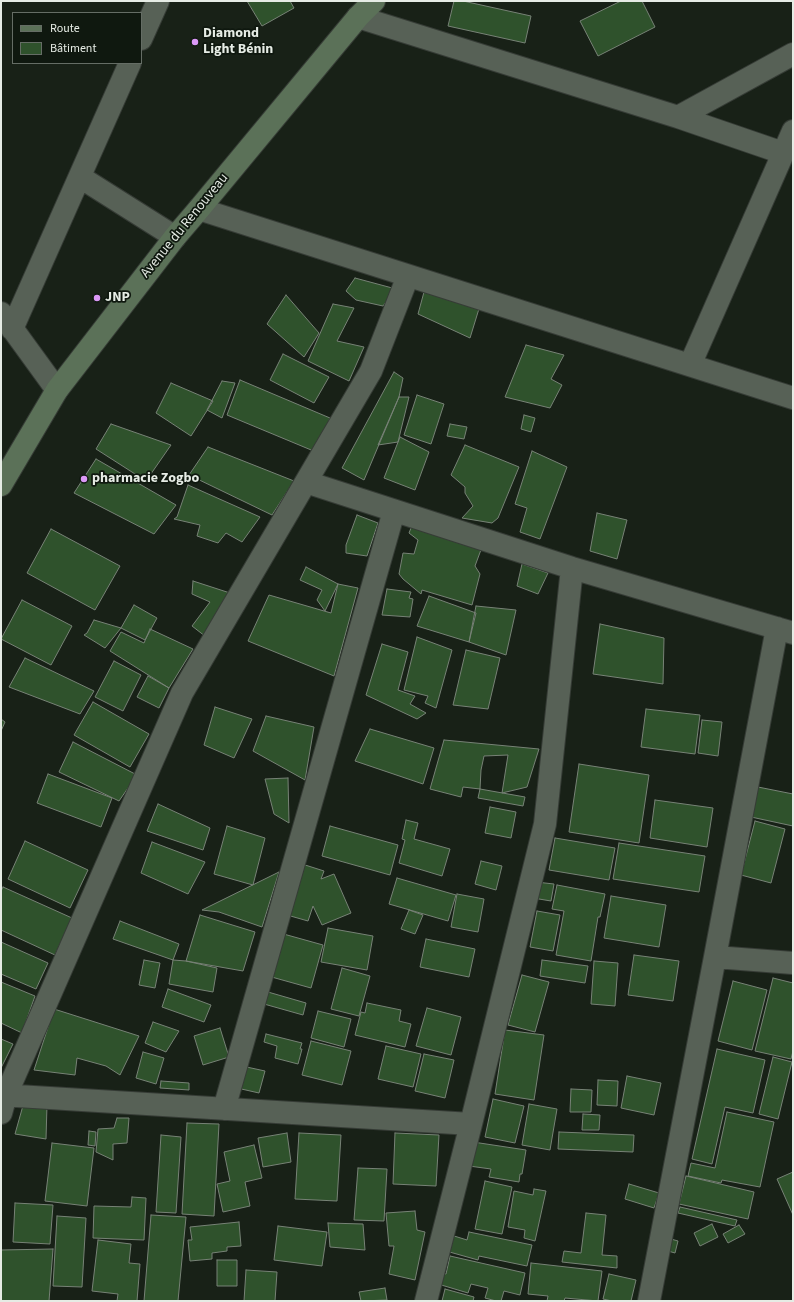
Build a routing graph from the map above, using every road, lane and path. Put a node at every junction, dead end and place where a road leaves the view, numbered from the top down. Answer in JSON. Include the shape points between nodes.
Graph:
{"nodes":[{"id":1,"x":158,"y":1,"type":"edge"},
{"id":2,"x":374,"y":1,"type":"edge"},
{"id":3,"x":358,"y":17,"type":"junction"},
{"id":4,"x":142,"y":37,"type":"edge"},
{"id":5,"x":793,"y":54,"type":"edge"},
{"id":6,"x":130,"y":64,"type":"edge"},
{"id":7,"x":678,"y":117,"type":"junction"},
{"id":8,"x":793,"y":131,"type":"edge"},
{"id":9,"x":783,"y":153,"type":"junction"},
{"id":10,"x":80,"y":177,"type":"junction"},
{"id":11,"x":199,"y":209,"type":"junction"},
{"id":12,"x":174,"y":237,"type":"junction"},
{"id":13,"x":408,"y":276,"type":"junction"},
{"id":14,"x":7,"y":321,"type":"edge"},
{"id":15,"x":690,"y":365,"type":"junction"},
{"id":16,"x":57,"y":390,"type":"junction"},
{"id":17,"x":793,"y":398,"type":"edge"},
{"id":18,"x":306,"y":482,"type":"junction"},
{"id":19,"x":1,"y":485,"type":"edge"},
{"id":20,"x":394,"y":511,"type":"junction"},
{"id":21,"x":572,"y":568,"type":"junction"},
{"id":22,"x":785,"y":631,"type":"edge"},
{"id":23,"x":715,"y":957,"type":"junction"},
{"id":24,"x":793,"y":963,"type":"edge"},
{"id":25,"x":3,"y":1101,"type":"edge"},
{"id":26,"x":224,"y":1109,"type":"junction"},
{"id":27,"x":471,"y":1124,"type":"junction"},
{"id":28,"x":426,"y":1301,"type":"edge"},
{"id":29,"x":649,"y":1301,"type":"edge"}],
"edges":[{"from":1,"to":4,"type":"street"},
{"from":2,"to":3,"type":"main road","name":"Avenue du Renouveau"},
{"from":3,"to":7,"type":"street"},
{"from":3,"to":11,"type":"main road","name":"Avenue du Renouveau"},
{"from":5,"to":7,"type":"street"},
{"from":6,"to":10,"type":"street"},
{"from":7,"to":9,"type":"street"},
{"from":8,"to":9,"type":"street"},
{"from":9,"to":15,"type":"street"},
{"from":10,"to":12,"type":"street"},
{"from":10,"to":14,"type":"street"},
{"from":11,"to":12,"type":"main road","name":"Avenue du Renouveau"},
{"from":11,"to":13,"type":"street"},
{"from":12,"to":16,"type":"main road","name":"Avenue du Renouveau"},
{"from":13,"to":15,"type":"street"},
{"from":13,"to":18,"type":"street","via":[[371,371]]},
{"from":14,"to":16,"type":"street"},
{"from":15,"to":17,"type":"street"},
{"from":16,"to":19,"type":"main road","name":"Avenue du Renouveau"},
{"from":18,"to":20,"type":"street"},
{"from":18,"to":25,"type":"street","via":[[182,693]]},
{"from":20,"to":21,"type":"street"},
{"from":20,"to":26,"type":"street"},
{"from":21,"to":22,"type":"street"},
{"from":21,"to":27,"type":"street","via":[[545,824]]},
{"from":22,"to":23,"type":"street"},
{"from":23,"to":24,"type":"street"},
{"from":23,"to":29,"type":"street"},
{"from":25,"to":26,"type":"street"},
{"from":26,"to":27,"type":"street"},
{"from":27,"to":28,"type":"street"}]}
